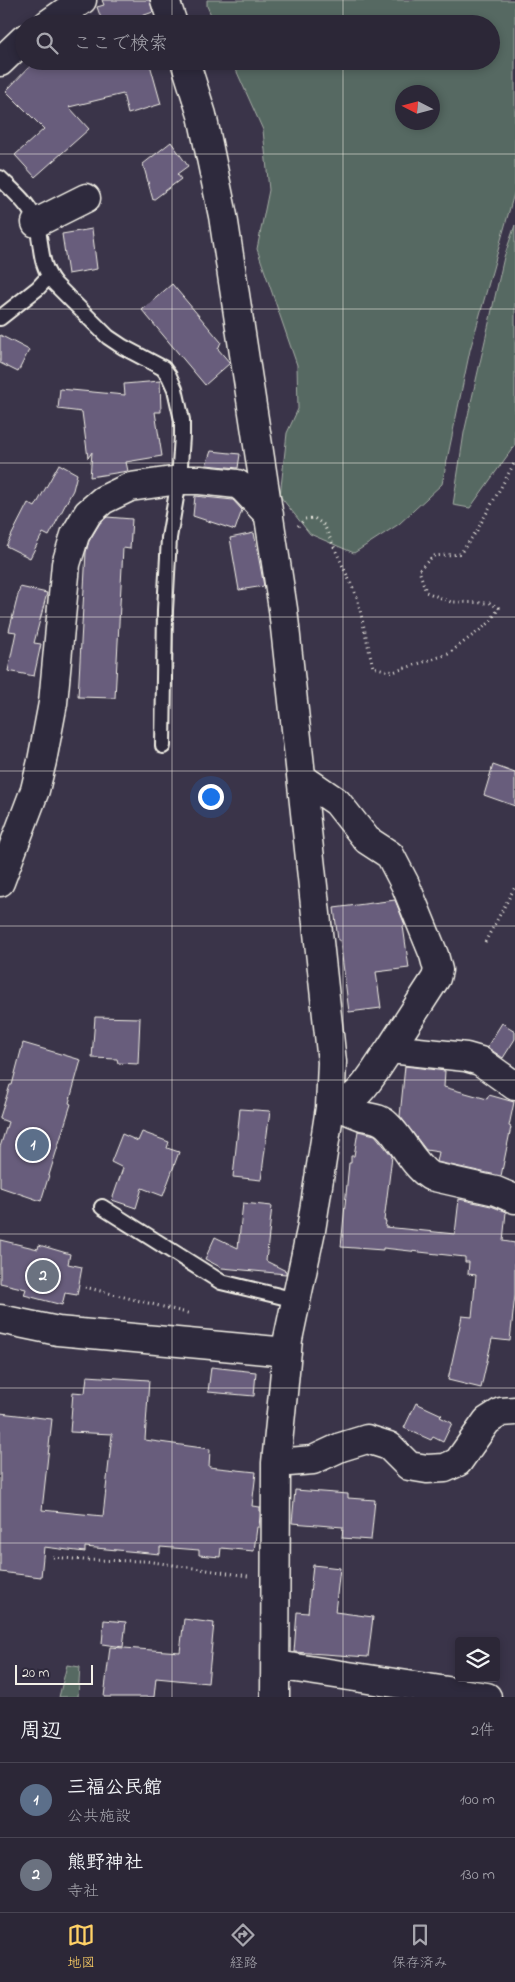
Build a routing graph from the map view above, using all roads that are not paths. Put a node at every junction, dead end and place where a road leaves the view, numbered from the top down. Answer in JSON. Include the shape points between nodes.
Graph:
{"nodes":[{"id":1,"x":82,"y":0,"type":"edge"},
{"id":2,"x":165,"y":0,"type":"edge"},
{"id":3,"x":61,"y":15,"type":"edge"},
{"id":4,"x":170,"y":15,"type":"edge"},
{"id":5,"x":15,"y":48,"type":"edge"},
{"id":6,"x":0,"y":62,"type":"edge"},
{"id":7,"x":188,"y":70,"type":"edge"},
{"id":8,"x":0,"y":178,"type":"edge"},
{"id":9,"x":86,"y":198,"type":"dead end"},
{"id":10,"x":36,"y":223,"type":"junction"},
{"id":11,"x":49,"y":276,"type":"junction"},
{"id":12,"x":0,"y":318,"type":"edge"},
{"id":13,"x":179,"y":480,"type":"junction"},
{"id":14,"x":269,"y":515,"type":"junction"},
{"id":15,"x":163,"y":746,"type":"dead end"},
{"id":16,"x":302,"y":778,"type":"junction"},
{"id":17,"x":0,"y":882,"type":"edge"},
{"id":18,"x":390,"y":1049,"type":"junction"},
{"id":19,"x":515,"y":1086,"type":"edge"},
{"id":20,"x":335,"y":1108,"type":"junction"},
{"id":21,"x":515,"y":1199,"type":"edge"},
{"id":22,"x":102,"y":1207,"type":"dead end"},
{"id":23,"x":296,"y":1300,"type":"junction"},
{"id":24,"x":0,"y":1319,"type":"edge"},
{"id":25,"x":287,"y":1352,"type":"junction"},
{"id":26,"x":515,"y":1411,"type":"edge"},
{"id":27,"x":276,"y":1463,"type":"junction"},
{"id":28,"x":276,"y":1665,"type":"junction"},
{"id":29,"x":275,"y":1697,"type":"edge"},
{"id":30,"x":487,"y":1697,"type":"edge"}],
"edges":[{"from":1,"to":3,"type":"street"},
{"from":2,"to":4,"type":"street"},
{"from":5,"to":6,"type":"street"},
{"from":7,"to":14,"type":"street","via":[[202,115],[223,216]]},
{"from":8,"to":10,"type":"lane","via":[[26,205]]},
{"from":9,"to":10,"type":"street"},
{"from":10,"to":11,"type":"lane","via":[[43,263]]},
{"from":11,"to":12,"type":"lane"},
{"from":11,"to":13,"type":"lane","via":[[108,337],[153,362],[169,376],[182,420]]},
{"from":13,"to":14,"type":"street","via":[[237,484]]},
{"from":13,"to":15,"type":"lane","via":[[169,538]]},
{"from":13,"to":17,"type":"street","via":[[130,487],[103,500],[88,513],[75,535],[66,564],[53,703],[42,761]]},
{"from":14,"to":16,"type":"street"},
{"from":16,"to":18,"type":"street","via":[[337,802],[366,840],[390,855],[434,955],[438,970],[436,978]]},
{"from":16,"to":20,"type":"street"},
{"from":18,"to":19,"type":"street","via":[[480,1061]]},
{"from":18,"to":20,"type":"street","via":[[358,1094]]},
{"from":20,"to":21,"type":"street","via":[[384,1122],[430,1176],[496,1191]]},
{"from":20,"to":23,"type":"street"},
{"from":22,"to":23,"type":"lane","via":[[221,1282]]},
{"from":23,"to":25,"type":"street"},
{"from":24,"to":25,"type":"street","via":[[58,1332]]},
{"from":25,"to":27,"type":"street"},
{"from":26,"to":27,"type":"street","via":[[500,1412],[487,1421],[458,1462],[445,1468],[409,1466],[389,1446],[366,1439],[313,1460]]},
{"from":27,"to":28,"type":"street"},
{"from":28,"to":29,"type":"street"},
{"from":28,"to":30,"type":"street"}]}
